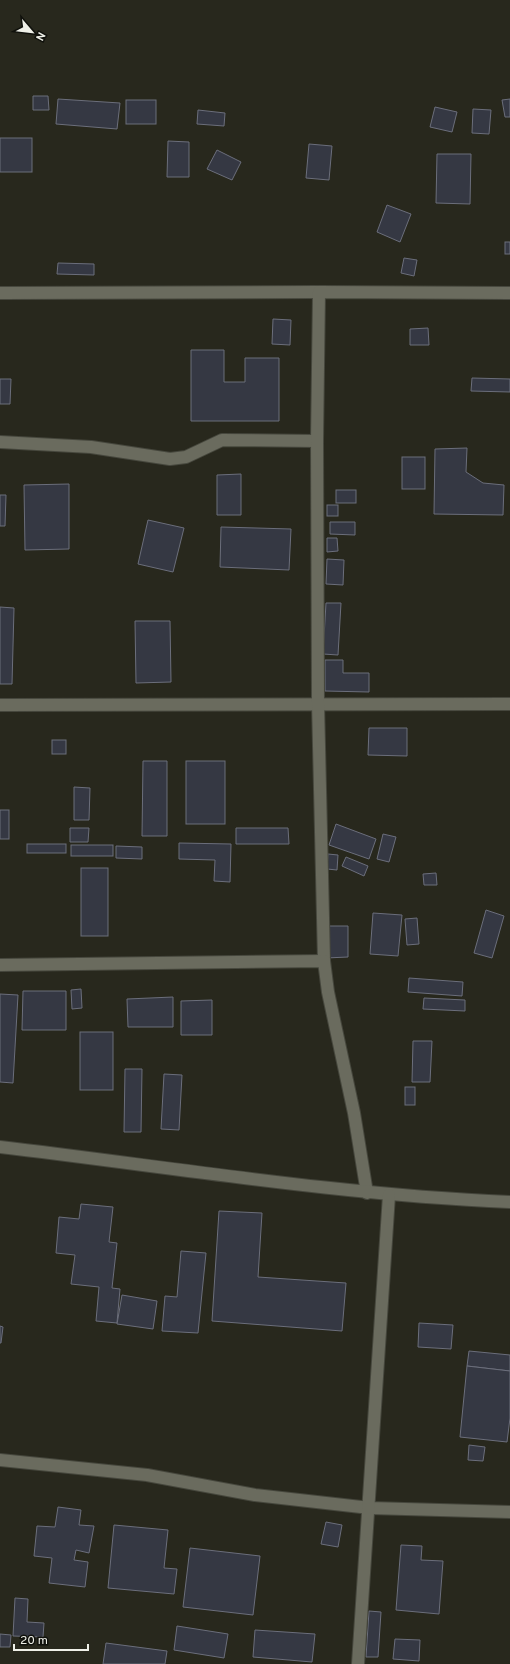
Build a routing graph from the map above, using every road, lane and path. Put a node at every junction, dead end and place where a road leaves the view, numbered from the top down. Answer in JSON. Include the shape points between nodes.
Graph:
{"nodes":[{"id":1,"x":319,"y":292,"type":"junction"},
{"id":2,"x":0,"y":293,"type":"edge"},
{"id":3,"x":510,"y":293,"type":"edge"},
{"id":4,"x":0,"y":442,"type":"edge"},
{"id":5,"x":317,"y":442,"type":"junction"},
{"id":6,"x":318,"y":703,"type":"junction"},
{"id":7,"x":510,"y":704,"type":"edge"},
{"id":8,"x":0,"y":705,"type":"edge"},
{"id":9,"x":324,"y":961,"type":"junction"},
{"id":10,"x":0,"y":965,"type":"edge"},
{"id":11,"x":0,"y":1147,"type":"edge"},
{"id":12,"x":367,"y":1193,"type":"junction"},
{"id":13,"x":389,"y":1195,"type":"junction"},
{"id":14,"x":510,"y":1202,"type":"edge"},
{"id":15,"x":0,"y":1460,"type":"edge"},
{"id":16,"x":370,"y":1508,"type":"junction"},
{"id":17,"x":510,"y":1512,"type":"edge"},
{"id":18,"x":358,"y":1664,"type":"edge"}],
"edges":[{"from":1,"to":2,"type":"street"},
{"from":1,"to":3,"type":"street"},
{"from":1,"to":5,"type":"street"},
{"from":4,"to":5,"type":"street","via":[[91,447],[170,459],[186,457],[222,440]]},
{"from":5,"to":6,"type":"street"},
{"from":6,"to":7,"type":"street"},
{"from":6,"to":8,"type":"street"},
{"from":6,"to":9,"type":"street"},
{"from":9,"to":10,"type":"street"},
{"from":9,"to":12,"type":"street"},
{"from":11,"to":12,"type":"street"},
{"from":12,"to":13,"type":"street"},
{"from":13,"to":14,"type":"street"},
{"from":13,"to":16,"type":"street"},
{"from":15,"to":16,"type":"street","via":[[147,1475],[255,1495]]},
{"from":16,"to":17,"type":"street"},
{"from":16,"to":18,"type":"street"}]}
